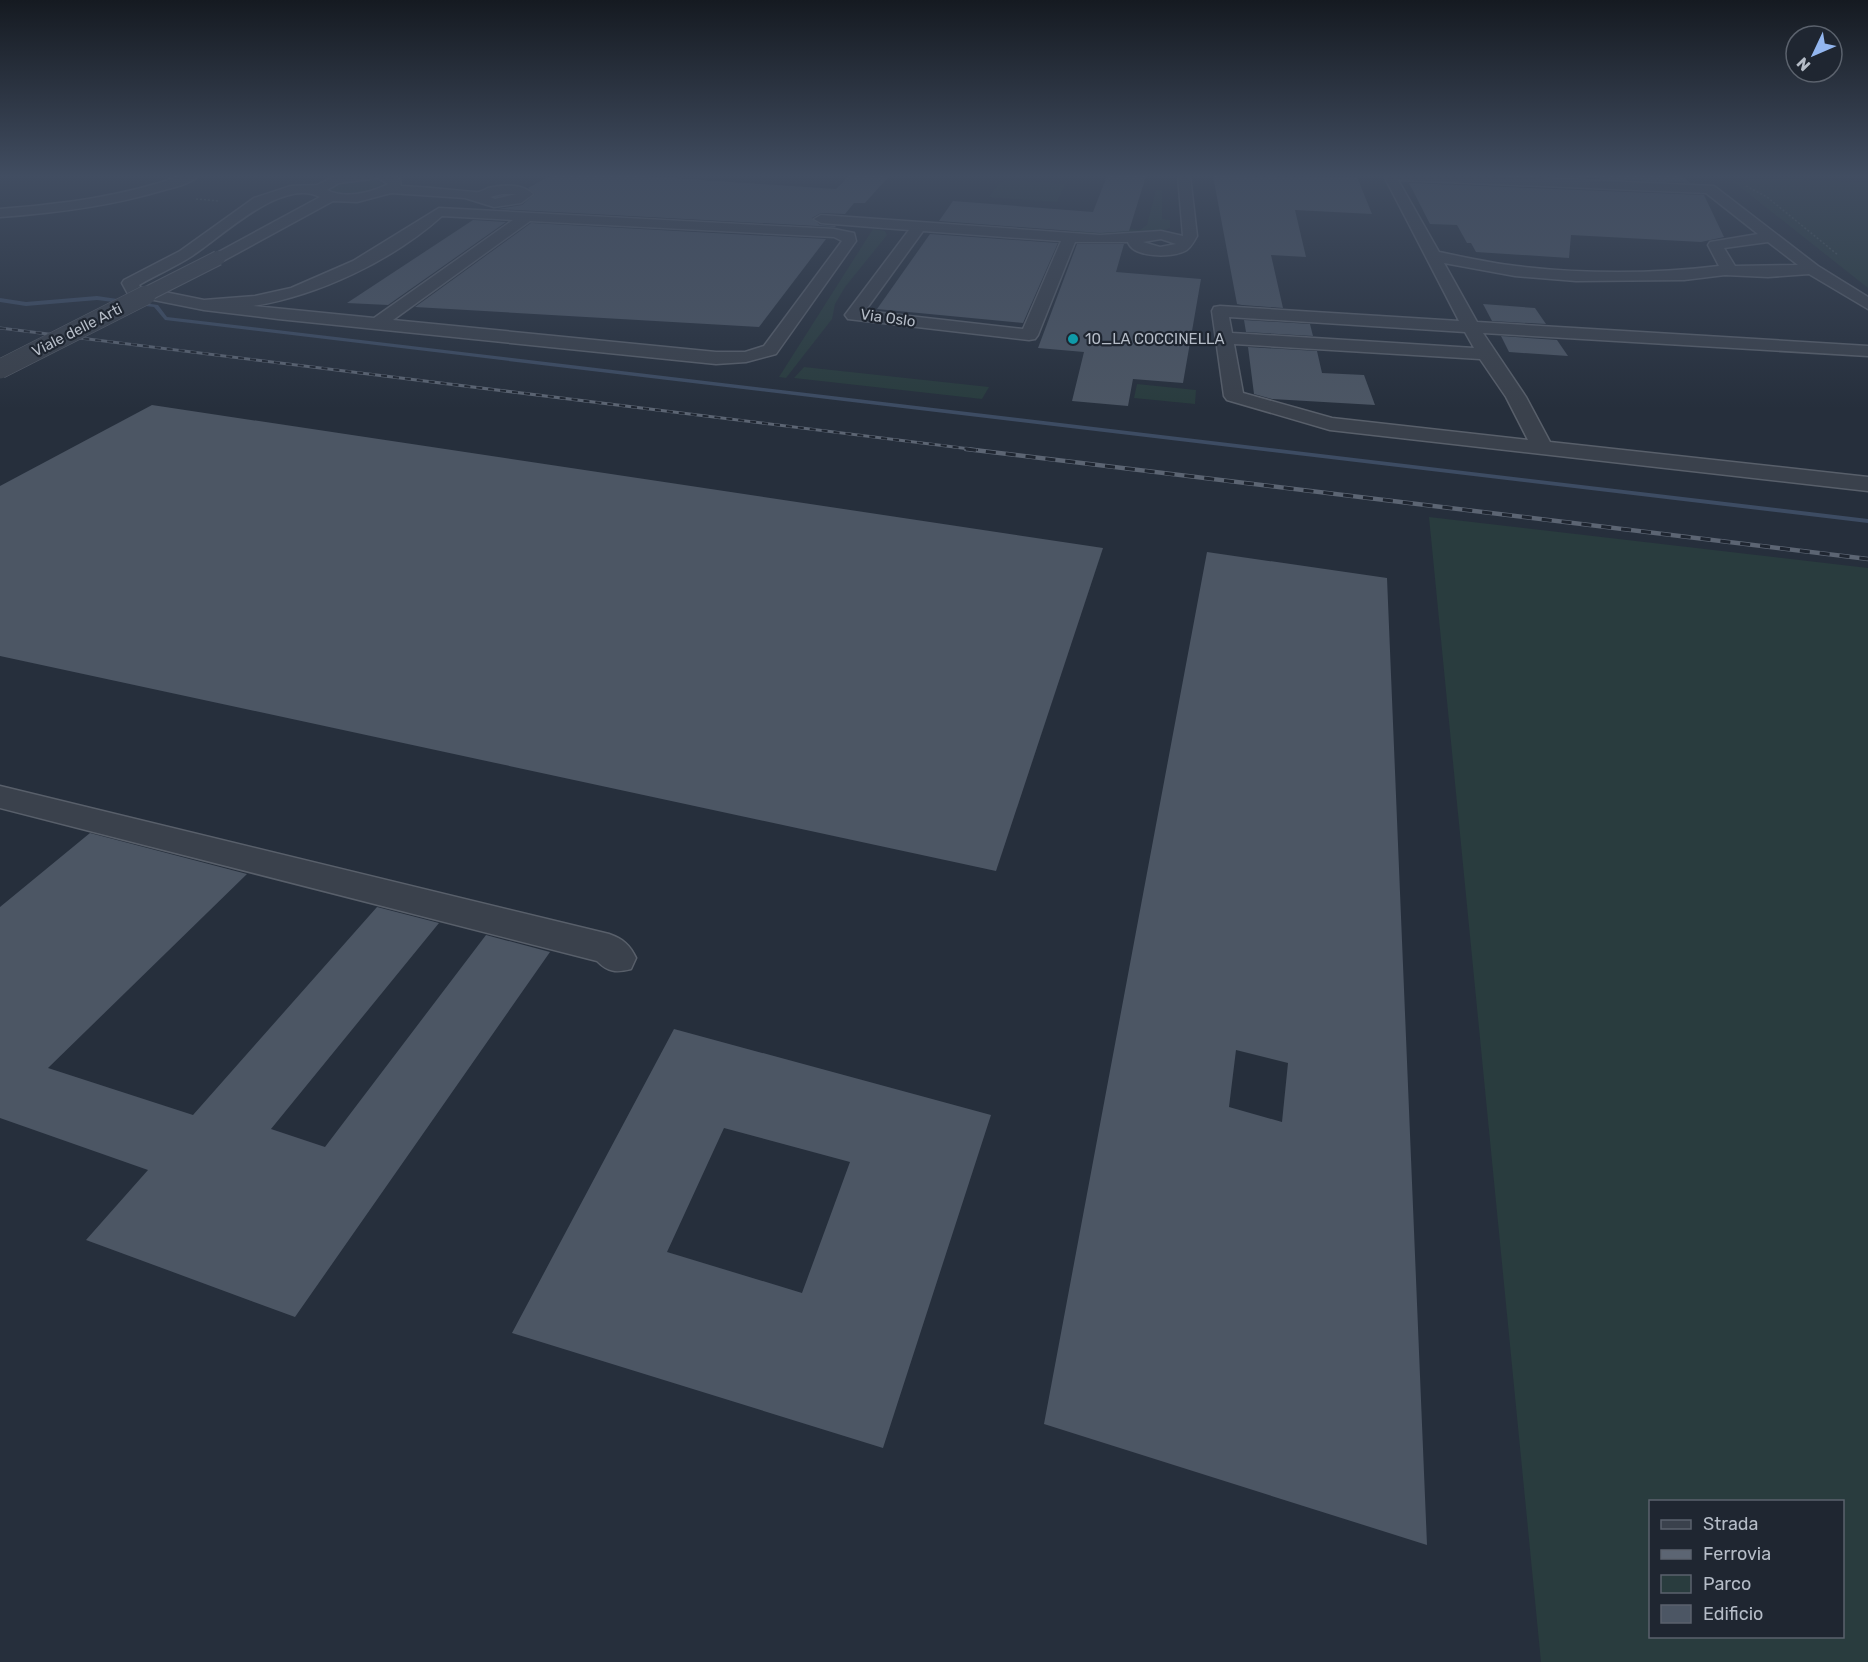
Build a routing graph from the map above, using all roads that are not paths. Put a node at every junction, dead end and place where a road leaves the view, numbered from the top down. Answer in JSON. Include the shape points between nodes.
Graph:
{"nodes":[{"id":1,"x":186,"y":254,"type":"edge"},
{"id":2,"x":225,"y":254,"type":"edge"},
{"id":3,"x":377,"y":254,"type":"edge"},
{"id":4,"x":407,"y":254,"type":"edge"},
{"id":5,"x":475,"y":254,"type":"edge"},
{"id":6,"x":840,"y":254,"type":"edge"},
{"id":7,"x":899,"y":254,"type":"edge"},
{"id":8,"x":1063,"y":254,"type":"edge"},
{"id":9,"x":1720,"y":254,"type":"edge"},
{"id":10,"x":1791,"y":254,"type":"edge"},
{"id":11,"x":1433,"y":256,"type":"joint"},
{"id":12,"x":394,"y":262,"type":"dead end"},
{"id":13,"x":1812,"y":269,"type":"junction"},
{"id":14,"x":1725,"y":270,"type":"junction"},
{"id":15,"x":1868,"y":304,"type":"edge"},
{"id":16,"x":204,"y":305,"type":"junction"},
{"id":17,"x":328,"y":305,"type":"dead end"},
{"id":18,"x":309,"y":317,"type":"junction"},
{"id":19,"x":377,"y":324,"type":"junction"},
{"id":20,"x":1471,"y":327,"type":"junction"},
{"id":21,"x":1224,"y":338,"type":"junction"},
{"id":22,"x":1868,"y":351,"type":"edge"},
{"id":23,"x":1486,"y":354,"type":"junction"},
{"id":24,"x":0,"y":369,"type":"edge"},
{"id":25,"x":1543,"y":449,"type":"junction"},
{"id":26,"x":1868,"y":484,"type":"edge"},
{"id":27,"x":0,"y":796,"type":"edge"},
{"id":28,"x":618,"y":958,"type":"dead end"}],
"edges":[{"from":1,"to":16,"type":"street","via":[[130,283],[134,291]]},
{"from":2,"to":24,"type":"street","name":"Viale delle Arti","bridge":true},
{"from":3,"to":16,"type":"street","via":[[340,276],[308,289],[249,303]]},
{"from":4,"to":12,"type":"street"},
{"from":5,"to":19,"type":"street"},
{"from":6,"to":19,"type":"street","via":[[770,350],[746,357],[716,358]]},
{"from":7,"to":8,"type":"street","name":"Via Oslo","via":[[854,315],[1029,335]]},
{"from":9,"to":14,"type":"street","via":[[1727,266]]},
{"from":10,"to":13,"type":"street"},
{"from":11,"to":14,"type":"street","via":[[1515,271],[1576,276],[1684,275]]},
{"from":11,"to":20,"type":"street"},
{"from":13,"to":14,"type":"street"},
{"from":13,"to":15,"type":"street"},
{"from":16,"to":18,"type":"street"},
{"from":17,"to":18,"type":"street"},
{"from":18,"to":19,"type":"street"},
{"from":20,"to":21,"type":"street","via":[[1220,311]]},
{"from":20,"to":22,"type":"street"},
{"from":20,"to":23,"type":"street"},
{"from":21,"to":23,"type":"street"},
{"from":21,"to":25,"type":"street","via":[[1234,396],[1330,424]]},
{"from":23,"to":25,"type":"street","via":[[1516,397]]},
{"from":25,"to":26,"type":"street"},
{"from":27,"to":28,"type":"street","via":[[609,949]]}]}
